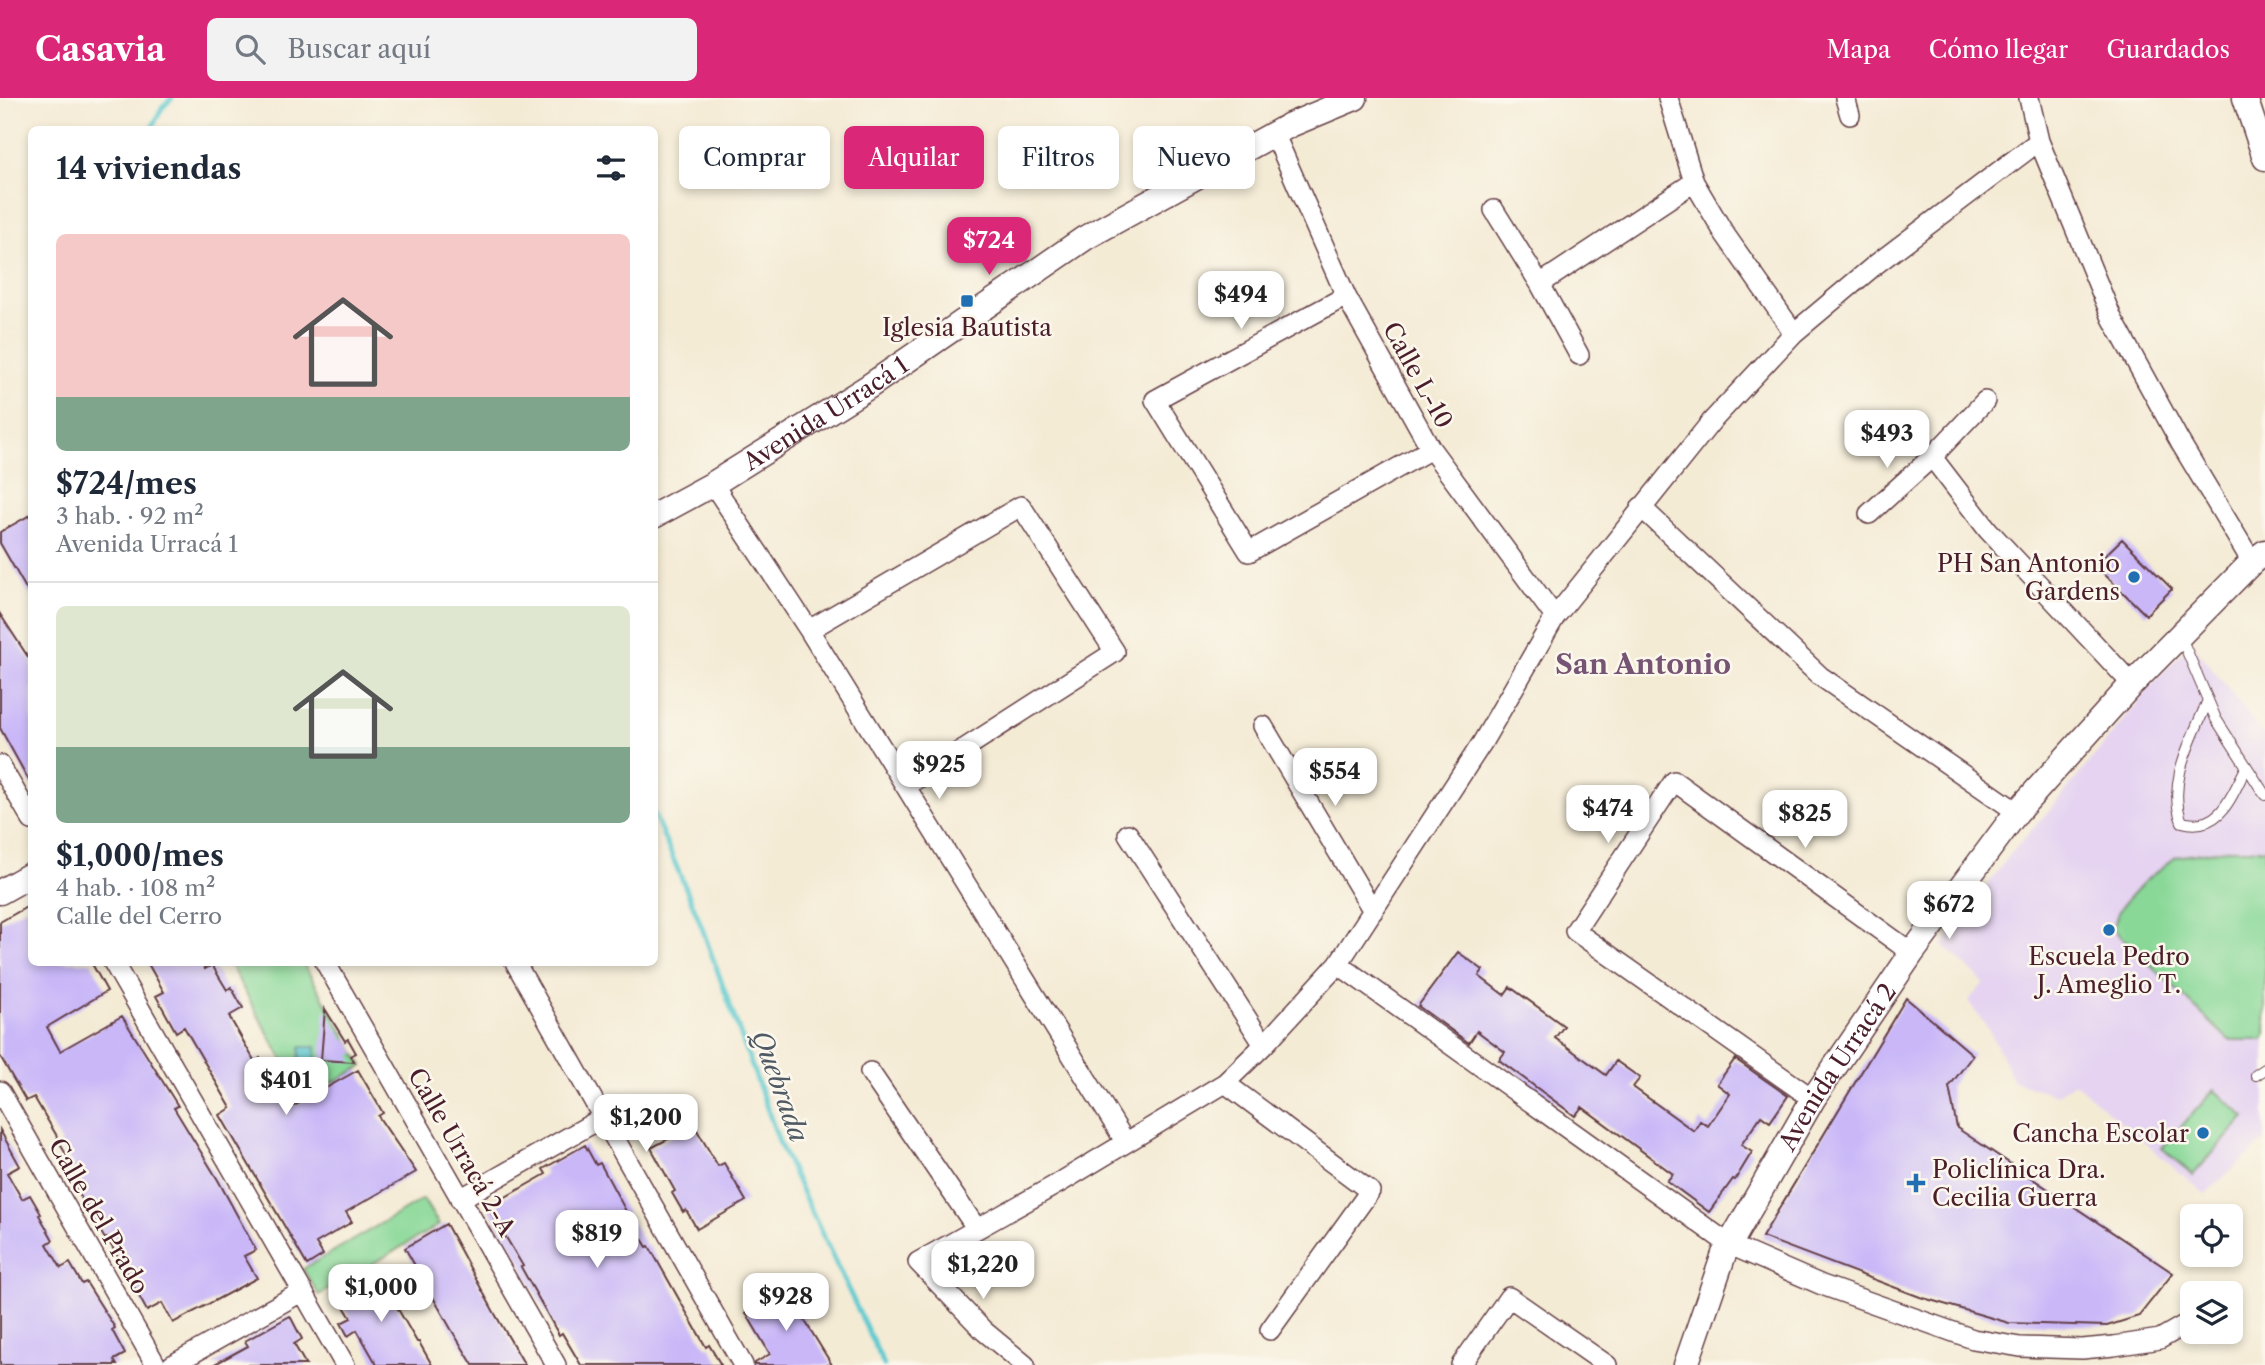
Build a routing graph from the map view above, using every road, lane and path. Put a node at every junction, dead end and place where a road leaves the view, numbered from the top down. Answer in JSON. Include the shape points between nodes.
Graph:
{"nodes":[{"id":1,"x":1355,"y":98,"type":"edge"},
{"id":2,"x":1668,"y":98,"type":"edge"},
{"id":3,"x":2029,"y":98,"type":"edge"},
{"id":4,"x":2245,"y":98,"type":"edge"},
{"id":5,"x":1275,"y":135,"type":"junction"},
{"id":6,"x":2039,"y":141,"type":"junction"},
{"id":7,"x":2264,"y":155,"type":"edge"},
{"id":8,"x":1694,"y":182,"type":"junction"},
{"id":9,"x":1494,"y":210,"type":"dead end"},
{"id":10,"x":1540,"y":284,"type":"junction"},
{"id":11,"x":1346,"y":296,"type":"junction"},
{"id":12,"x":1794,"y":333,"type":"junction"},
{"id":13,"x":1579,"y":355,"type":"dead end"},
{"id":14,"x":1986,"y":401,"type":"dead end"},
{"id":15,"x":1431,"y":449,"type":"junction"},
{"id":16,"x":1932,"y":457,"type":"junction"},
{"id":17,"x":713,"y":484,"type":"junction"},
{"id":18,"x":1641,"y":507,"type":"junction"},
{"id":19,"x":658,"y":514,"type":"edge"},
{"id":20,"x":1869,"y":514,"type":"dead end"},
{"id":21,"x":2258,"y":557,"type":"edge"},
{"id":22,"x":1555,"y":617,"type":"junction"},
{"id":23,"x":809,"y":630,"type":"junction"},
{"id":24,"x":2180,"y":634,"type":"junction"},
{"id":25,"x":2133,"y":684,"type":"junction"},
{"id":26,"x":2208,"y":701,"type":"junction"},
{"id":27,"x":1263,"y":726,"type":"dead end"},
{"id":28,"x":0,"y":765,"type":"edge"},
{"id":29,"x":2246,"y":768,"type":"junction"},
{"id":30,"x":906,"y":786,"type":"junction"},
{"id":31,"x":2265,"y":796,"type":"edge"},
{"id":32,"x":28,"y":813,"type":"edge"},
{"id":33,"x":2018,"y":813,"type":"junction"},
{"id":34,"x":1128,"y":834,"type":"dead end"},
{"id":35,"x":28,"y":876,"type":"edge"},
{"id":36,"x":0,"y":892,"type":"edge"},
{"id":37,"x":1373,"y":911,"type":"junction"},
{"id":38,"x":1912,"y":953,"type":"junction"},
{"id":39,"x":1338,"y":964,"type":"junction"},
{"id":40,"x":115,"y":966,"type":"edge"},
{"id":41,"x":327,"y":966,"type":"edge"},
{"id":42,"x":517,"y":966,"type":"edge"},
{"id":43,"x":1264,"y":1045,"type":"junction"},
{"id":44,"x":870,"y":1072,"type":"dead end"},
{"id":45,"x":1225,"y":1083,"type":"junction"},
{"id":46,"x":0,"y":1091,"type":"edge"},
{"id":47,"x":1813,"y":1099,"type":"junction"},
{"id":48,"x":602,"y":1118,"type":"junction"},
{"id":49,"x":1126,"y":1143,"type":"junction"},
{"id":50,"x":460,"y":1199,"type":"junction"},
{"id":51,"x":977,"y":1229,"type":"junction"},
{"id":52,"x":1730,"y":1245,"type":"junction"},
{"id":53,"x":303,"y":1291,"type":"junction"},
{"id":54,"x":2180,"y":1327,"type":"edge"},
{"id":55,"x":1270,"y":1330,"type":"dead end"},
{"id":56,"x":156,"y":1365,"type":"edge"},
{"id":57,"x":172,"y":1365,"type":"edge"},
{"id":58,"x":345,"y":1365,"type":"edge"},
{"id":59,"x":556,"y":1365,"type":"edge"},
{"id":60,"x":743,"y":1365,"type":"edge"},
{"id":61,"x":1025,"y":1365,"type":"edge"},
{"id":62,"x":1461,"y":1365,"type":"edge"},
{"id":63,"x":1607,"y":1365,"type":"edge"},
{"id":64,"x":1686,"y":1365,"type":"edge"}],
"edges":[{"from":1,"to":5,"type":"street","name":"Avenida Urracá 1"},
{"from":2,"to":8,"type":"street"},
{"from":3,"to":6,"type":"street"},
{"from":4,"to":7,"type":"street"},
{"from":5,"to":11,"type":"street","name":"Calle L-10"},
{"from":5,"to":17,"type":"street","name":"Avenida Urracá 1","via":[[1085,238],[868,387]]},
{"from":6,"to":12,"type":"street","via":[[1875,265]]},
{"from":6,"to":21,"type":"street","via":[[2112,318],[2179,442]]},
{"from":8,"to":10,"type":"street"},
{"from":8,"to":12,"type":"street"},
{"from":9,"to":10,"type":"street"},
{"from":10,"to":13,"type":"street"},
{"from":11,"to":15,"type":"street","name":"Calle L-10"},
{"from":11,"to":15,"type":"street","via":[[1155,400],[1248,552]]},
{"from":12,"to":18,"type":"street","via":[[1711,422]]},
{"from":14,"to":16,"type":"street"},
{"from":15,"to":22,"type":"street","name":"Calle L-10"},
{"from":16,"to":20,"type":"street"},
{"from":16,"to":25,"type":"street","via":[[1988,530]]},
{"from":17,"to":19,"type":"street","name":"Avenida Urracá 1"},
{"from":17,"to":23,"type":"street"},
{"from":18,"to":22,"type":"street"},
{"from":18,"to":33,"type":"street","via":[[1820,676]]},
{"from":21,"to":24,"type":"street","name":"Avenida Urracá 2"},
{"from":22,"to":37,"type":"street","via":[[1482,743]]},
{"from":23,"to":30,"type":"street"},
{"from":23,"to":30,"type":"street","via":[[1021,506],[1115,652]]},
{"from":24,"to":25,"type":"street","name":"Avenida Urracá 2"},
{"from":24,"to":26,"type":"lane"},
{"from":25,"to":33,"type":"street","name":"Avenida Urracá 2"},
{"from":26,"to":29,"type":"lane"},
{"from":26,"to":29,"type":"lane","via":[[2179,773],[2176,807],[2182,822],[2208,822],[2223,811]]},
{"from":27,"to":37,"type":"street"},
{"from":28,"to":32,"type":"street"},
{"from":29,"to":31,"type":"lane"},
{"from":30,"to":49,"type":"street"},
{"from":33,"to":38,"type":"street","name":"Avenida Urracá 2"},
{"from":34,"to":43,"type":"street"},
{"from":35,"to":36,"type":"street"},
{"from":37,"to":39,"type":"street"},
{"from":38,"to":47,"type":"street","name":"Avenida Urracá 2"},
{"from":38,"to":47,"type":"street","via":[[1674,781],[1575,931]]},
{"from":39,"to":43,"type":"street"},
{"from":39,"to":52,"type":"street"},
{"from":40,"to":53,"type":"street"},
{"from":41,"to":50,"type":"street","name":"Calle Urracá 2-A"},
{"from":42,"to":48,"type":"street"},
{"from":43,"to":45,"type":"street"},
{"from":44,"to":51,"type":"street"},
{"from":45,"to":49,"type":"street"},
{"from":45,"to":55,"type":"street","via":[[1370,1191]]},
{"from":46,"to":56,"type":"street","name":"Calle del Prado"},
{"from":47,"to":52,"type":"street","name":"Avenida Urracá 2"},
{"from":48,"to":50,"type":"street"},
{"from":48,"to":60,"type":"street"},
{"from":49,"to":51,"type":"street"},
{"from":50,"to":59,"type":"street","name":"Calle Urracá 2-A"},
{"from":51,"to":61,"type":"street","via":[[918,1262],[984,1331]]},
{"from":52,"to":54,"type":"street","via":[[1822,1285],[1973,1339],[2020,1347],[2082,1349],[2160,1339]]},
{"from":52,"to":64,"type":"street","name":"Avenida Urracá 2"},
{"from":53,"to":57,"type":"street"},
{"from":53,"to":58,"type":"street"},
{"from":62,"to":63,"type":"street","via":[[1509,1297]]}]}
